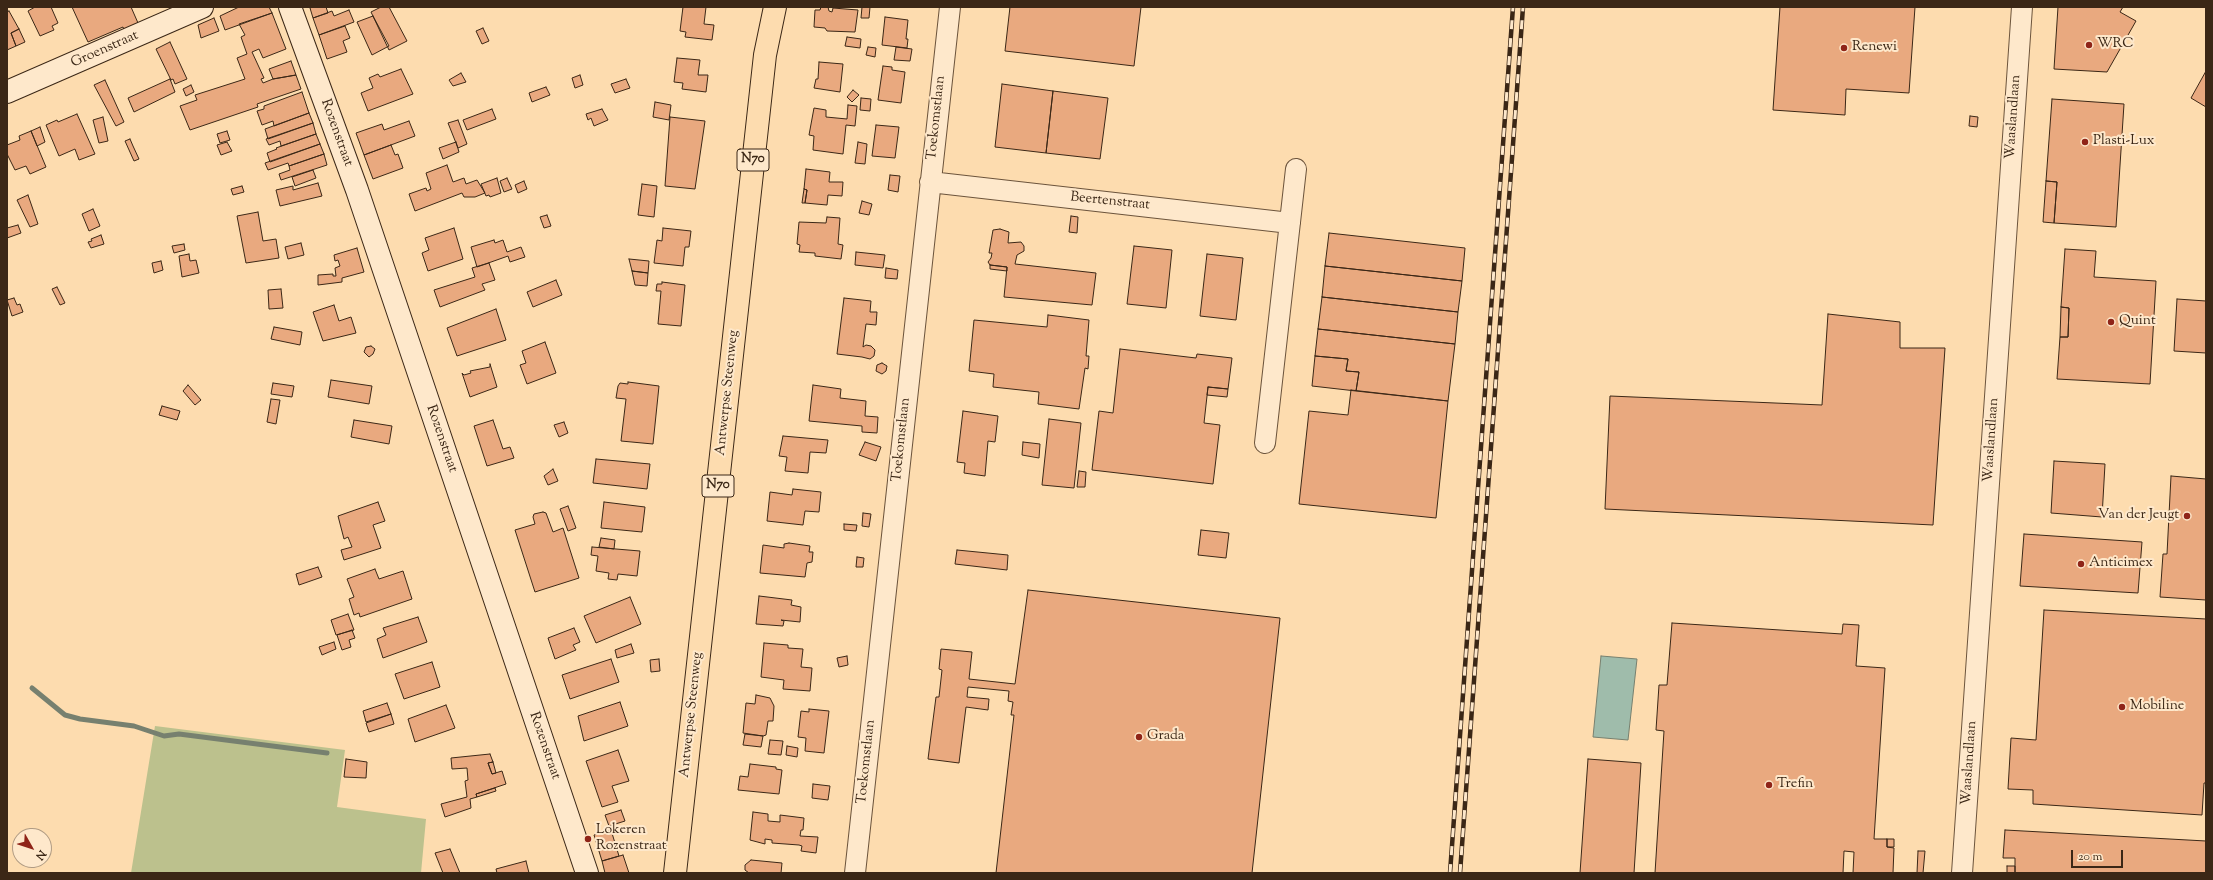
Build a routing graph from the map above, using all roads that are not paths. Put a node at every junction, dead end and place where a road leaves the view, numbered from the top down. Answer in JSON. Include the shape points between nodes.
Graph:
{"nodes":[{"id":1,"x":202,"y":7,"type":"edge"},
{"id":2,"x":290,"y":7,"type":"edge"},
{"id":3,"x":763,"y":7,"type":"edge"},
{"id":4,"x":775,"y":7,"type":"edge"},
{"id":5,"x":950,"y":7,"type":"edge"},
{"id":6,"x":2022,"y":7,"type":"edge"},
{"id":7,"x":765,"y":55,"type":"junction"},
{"id":8,"x":7,"y":92,"type":"edge"},
{"id":9,"x":1296,"y":169,"type":"dead end"},
{"id":10,"x":930,"y":182,"type":"junction"},
{"id":11,"x":1290,"y":223,"type":"junction"},
{"id":12,"x":1265,"y":443,"type":"dead end"},
{"id":13,"x":587,"y":873,"type":"edge"},
{"id":14,"x":675,"y":873,"type":"edge"},
{"id":15,"x":855,"y":873,"type":"edge"},
{"id":16,"x":1962,"y":873,"type":"edge"}],
"edges":[{"from":1,"to":8,"type":"street","name":"Groenstraat"},
{"from":2,"to":13,"type":"street","name":"Rozenstraat","via":[[360,198]]},
{"from":3,"to":7,"type":"main road","name":"Antwerpse Steenweg","number":"N70"},
{"from":4,"to":7,"type":"main road","name":"Antwerpse Steenweg","number":"N70"},
{"from":5,"to":10,"type":"street","name":"Toekomstlaan"},
{"from":6,"to":16,"type":"street","name":"Waaslandlaan"},
{"from":7,"to":14,"type":"main road","name":"Antwerpse Steenweg","number":"N70"},
{"from":9,"to":11,"type":"street"},
{"from":10,"to":11,"type":"street","name":"Beertenstraat"},
{"from":10,"to":15,"type":"street","name":"Toekomstlaan"},
{"from":11,"to":12,"type":"street"}]}
